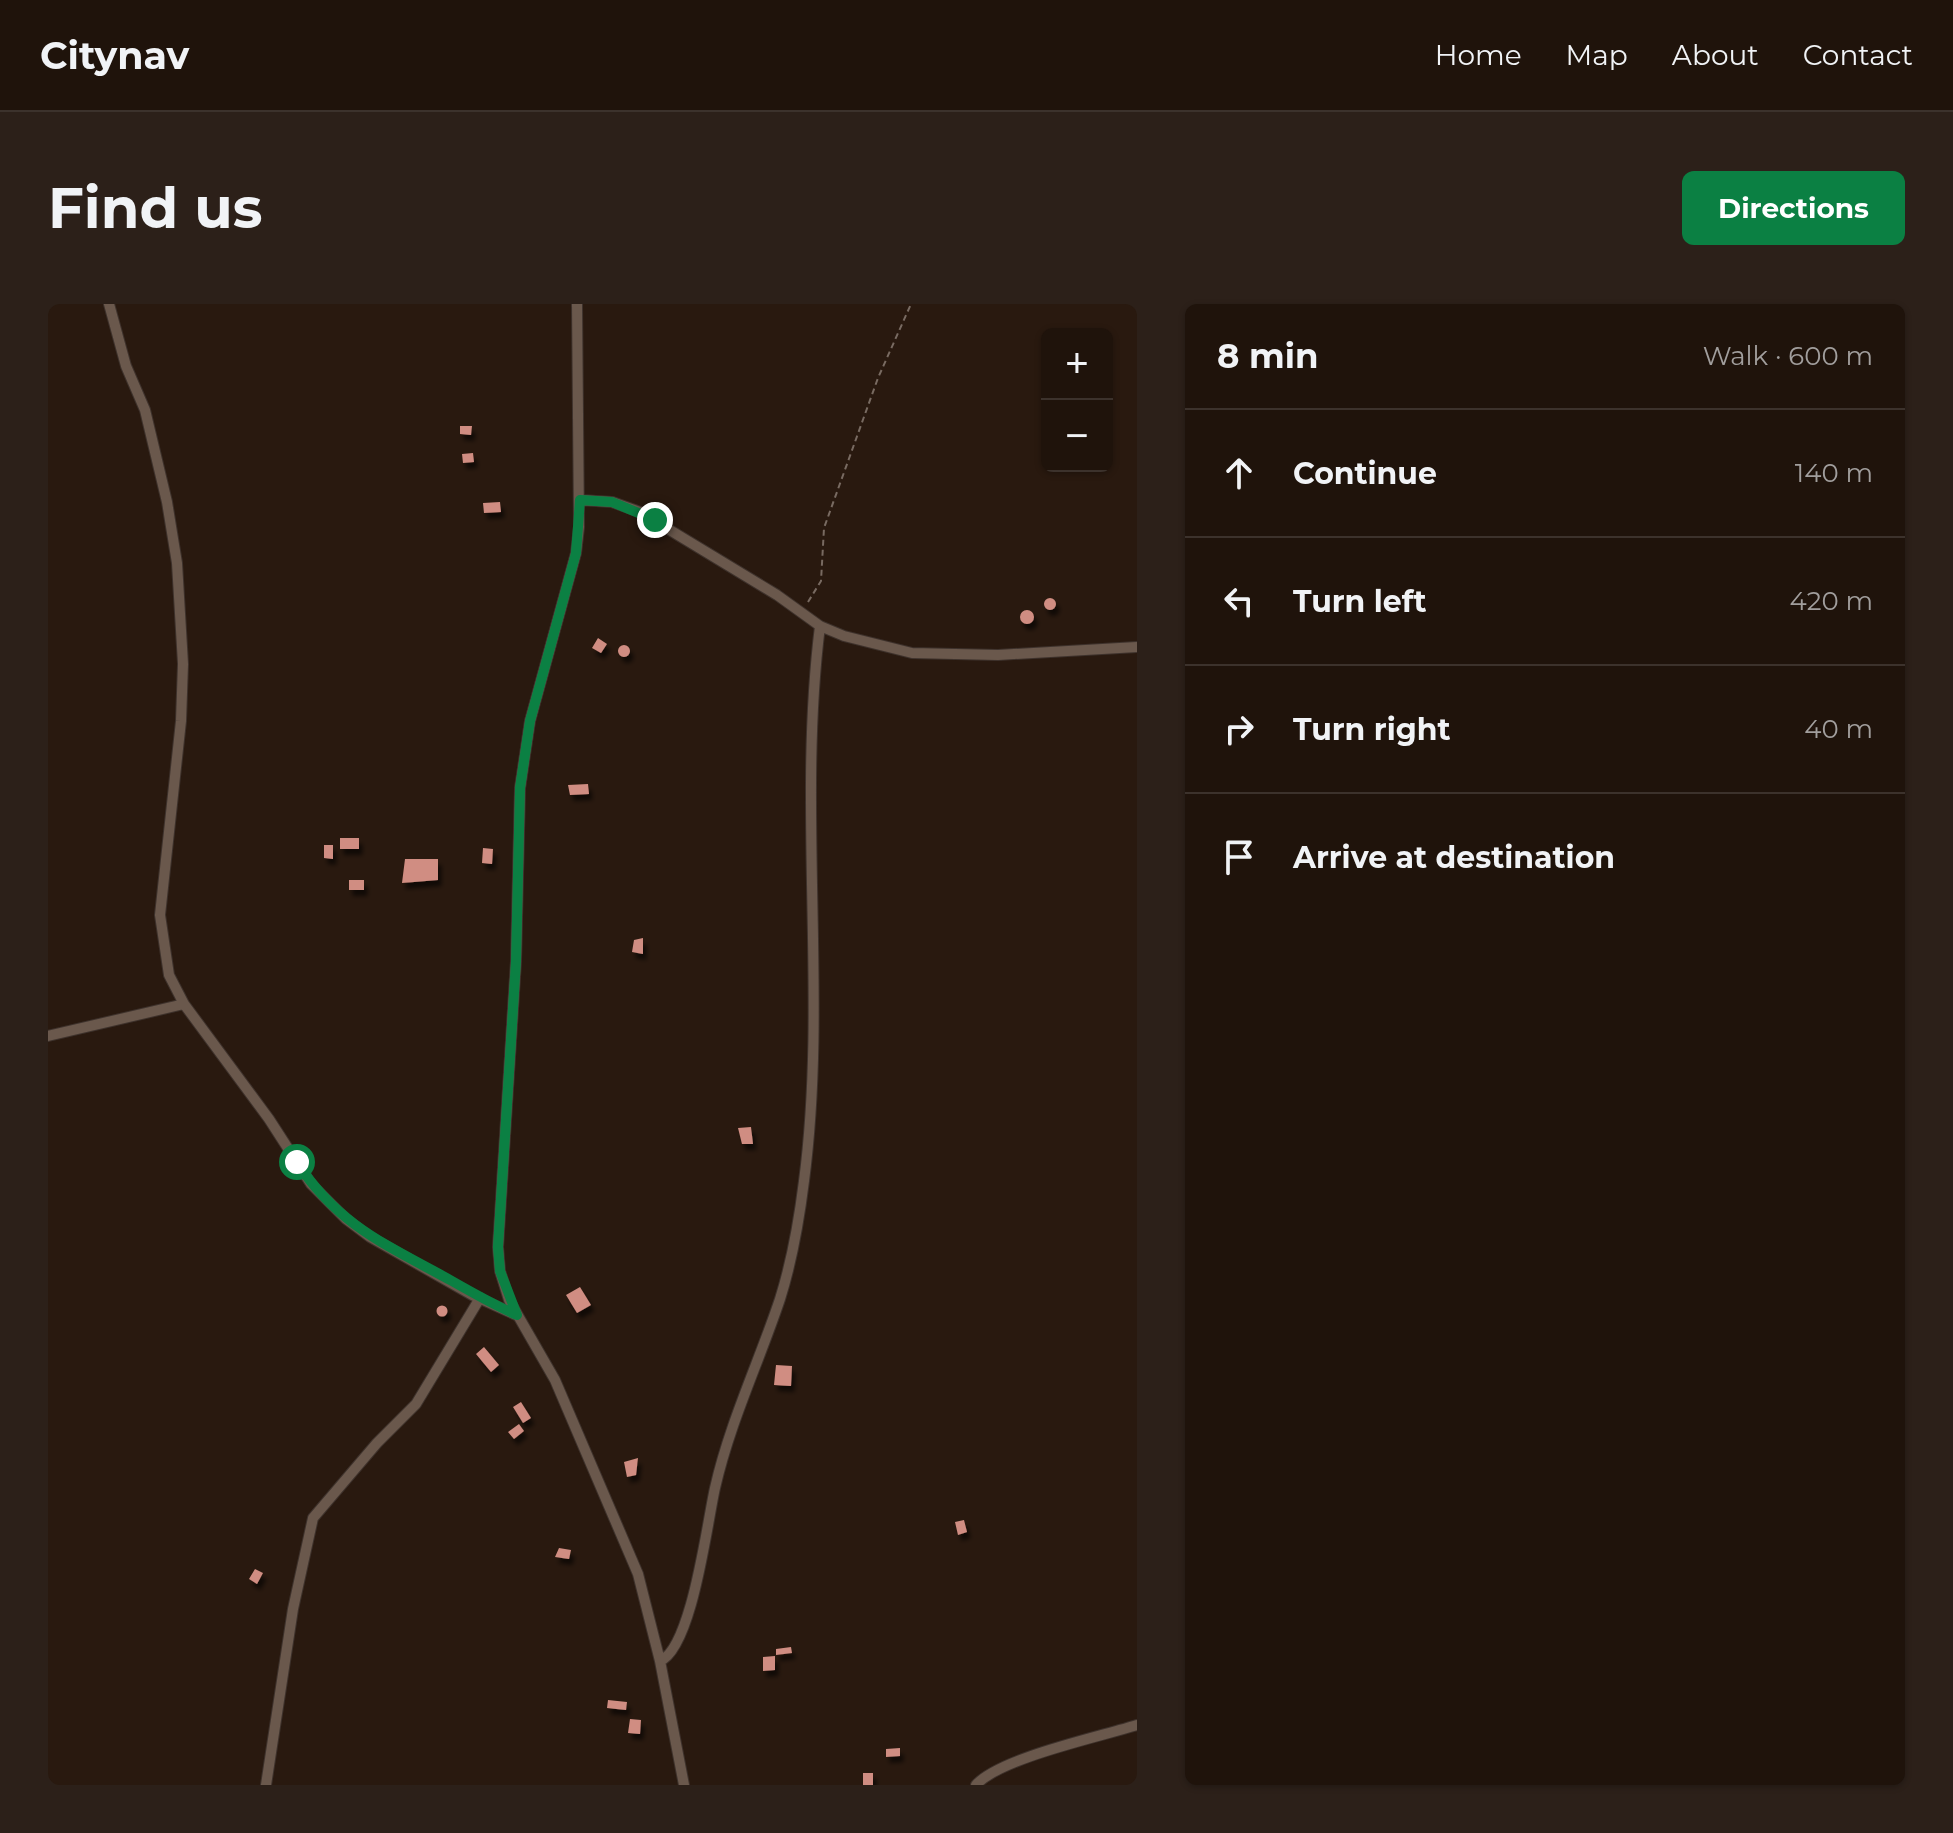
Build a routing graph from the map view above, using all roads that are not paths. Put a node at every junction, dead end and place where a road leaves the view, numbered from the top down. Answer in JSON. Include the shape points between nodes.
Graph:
{"nodes":[{"id":1,"x":109,"y":304,"type":"edge"},
{"id":2,"x":577,"y":304,"type":"edge"},
{"id":3,"x":580,"y":500,"type":"junction"},
{"id":4,"x":820,"y":626,"type":"junction"},
{"id":5,"x":1137,"y":647,"type":"edge"},
{"id":6,"x":184,"y":1004,"type":"junction"},
{"id":7,"x":48,"y":1036,"type":"edge"},
{"id":8,"x":480,"y":1298,"type":"junction"},
{"id":9,"x":517,"y":1315,"type":"junction"},
{"id":10,"x":660,"y":1661,"type":"junction"},
{"id":11,"x":1137,"y":1725,"type":"edge"},
{"id":12,"x":266,"y":1785,"type":"edge"},
{"id":13,"x":684,"y":1785,"type":"edge"},
{"id":14,"x":976,"y":1785,"type":"edge"}],
"edges":[{"from":1,"to":6,"type":"street","via":[[145,410],[177,563],[181,707],[160,915],[169,975]]},
{"from":2,"to":3,"type":"street"},
{"from":3,"to":4,"type":"street","via":[[612,502],[640,512]]},
{"from":3,"to":9,"type":"street","via":[[576,553],[530,721],[520,788],[516,961],[498,1247],[500,1271]]},
{"from":4,"to":5,"type":"street","via":[[912,653],[998,655]]},
{"from":4,"to":10,"type":"street","via":[[813,686],[814,1012],[804,1179],[780,1299],[721,1460],[690,1615],[679,1644]]},
{"from":6,"to":7,"type":"street"},
{"from":6,"to":8,"type":"street","via":[[321,1196],[370,1237]]},
{"from":8,"to":9,"type":"street"},
{"from":8,"to":12,"type":"street","via":[[416,1404],[313,1518]]},
{"from":9,"to":10,"type":"street","via":[[555,1380],[638,1574]]},
{"from":10,"to":13,"type":"street"},
{"from":11,"to":14,"type":"street","via":[[1021,1760]]}]}
